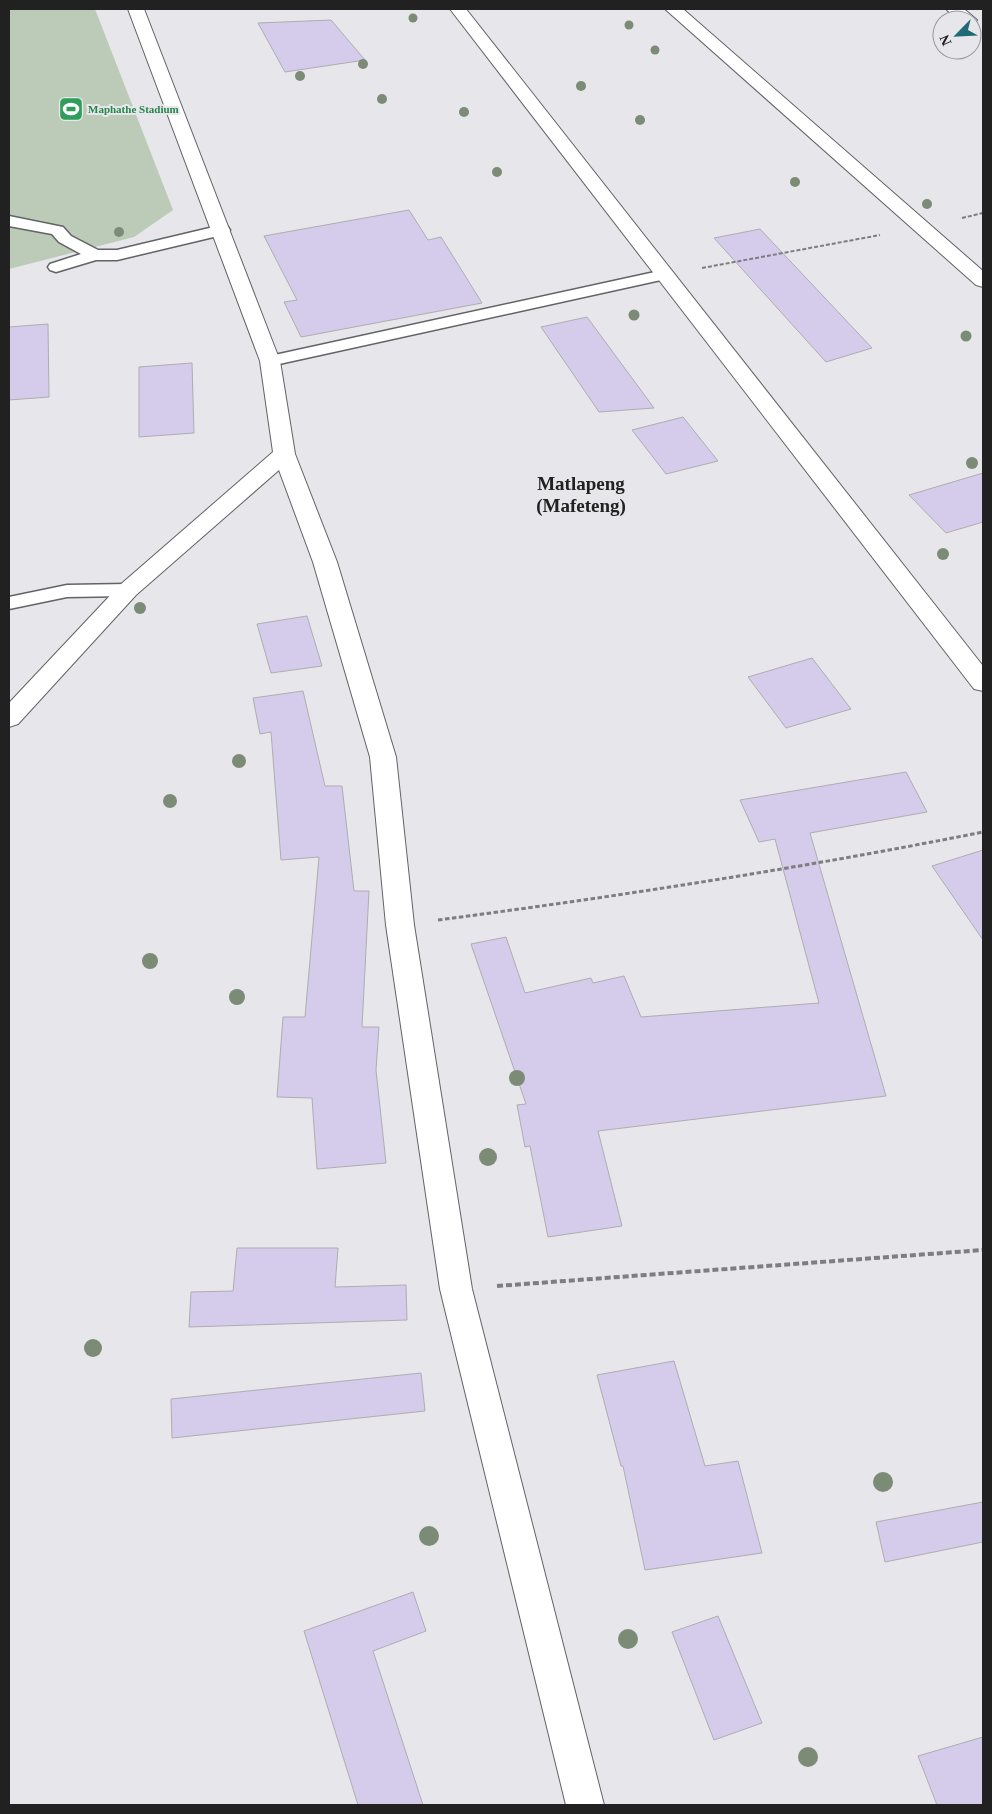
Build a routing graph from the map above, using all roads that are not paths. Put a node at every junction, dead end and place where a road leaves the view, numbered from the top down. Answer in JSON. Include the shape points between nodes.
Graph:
{"nodes":[{"id":1,"x":136,"y":9,"type":"edge"},
{"id":2,"x":458,"y":9,"type":"edge"},
{"id":3,"x":672,"y":9,"type":"edge"},
{"id":4,"x":9,"y":221,"type":"edge"},
{"id":5,"x":222,"y":230,"type":"junction"},
{"id":6,"x":95,"y":255,"type":"junction"},
{"id":7,"x":56,"y":268,"type":"dead end"},
{"id":8,"x":664,"y":275,"type":"junction"},
{"id":9,"x":983,"y":281,"type":"edge"},
{"id":10,"x":270,"y":361,"type":"junction"},
{"id":11,"x":284,"y":454,"type":"junction"},
{"id":12,"x":128,"y":590,"type":"junction"},
{"id":13,"x":9,"y":603,"type":"edge"},
{"id":14,"x":983,"y":683,"type":"edge"},
{"id":15,"x":9,"y":718,"type":"edge"},
{"id":16,"x":584,"y":1805,"type":"edge"}],
"edges":[{"from":1,"to":5,"type":"street"},
{"from":2,"to":8,"type":"street"},
{"from":3,"to":9,"type":"street"},
{"from":4,"to":6,"type":"lane","via":[[56,230],[65,239]]},
{"from":5,"to":6,"type":"lane","via":[[117,256]]},
{"from":5,"to":10,"type":"street"},
{"from":6,"to":7,"type":"lane"},
{"from":8,"to":10,"type":"lane"},
{"from":8,"to":14,"type":"street"},
{"from":10,"to":11,"type":"street"},
{"from":11,"to":12,"type":"street"},
{"from":11,"to":16,"type":"street","via":[[325,562],[383,757],[400,925],[456,1289]]},
{"from":12,"to":13,"type":"lane","via":[[67,591]]},
{"from":12,"to":15,"type":"street"}]}
